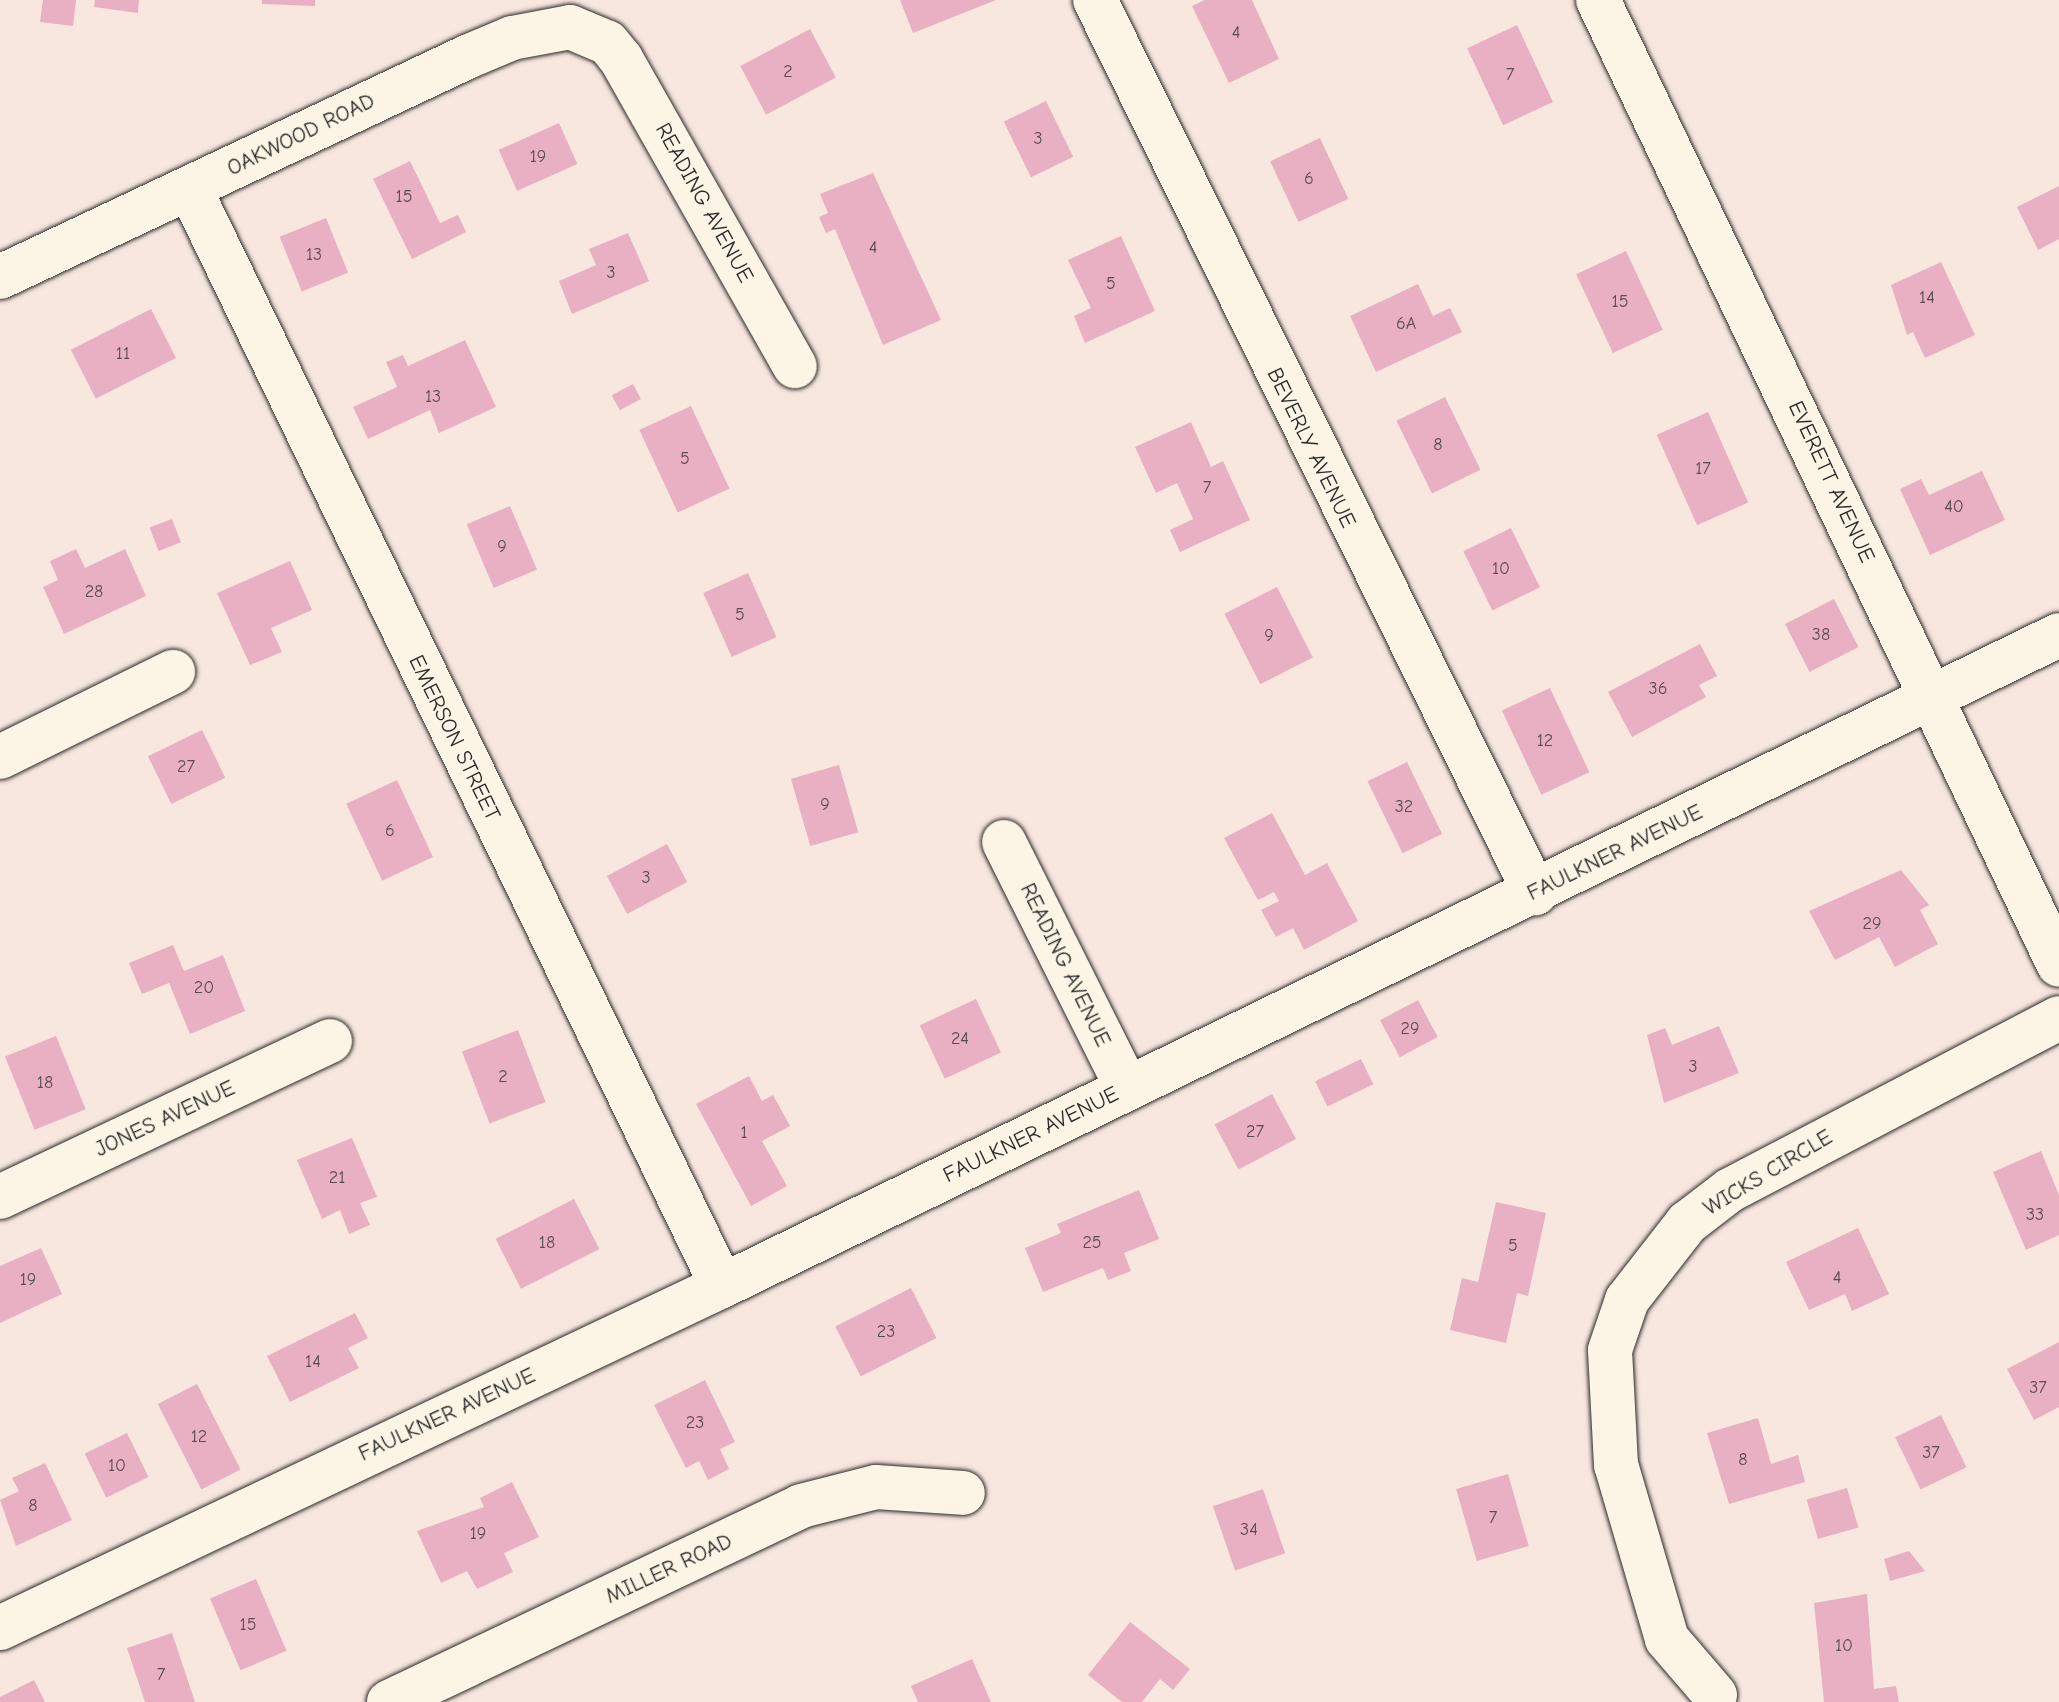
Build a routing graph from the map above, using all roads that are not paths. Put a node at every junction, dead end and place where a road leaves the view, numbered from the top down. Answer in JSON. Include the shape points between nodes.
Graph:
{"nodes":[{"id":1,"x":1095,"y":0,"type":"edge"},
{"id":2,"x":1598,"y":0,"type":"edge"},
{"id":3,"x":538,"y":14,"type":"edge"},
{"id":4,"x":608,"y":43,"type":"joint"},
{"id":5,"x":190,"y":189,"type":"junction"},
{"id":6,"x":0,"y":277,"type":"edge"},
{"id":7,"x":795,"y":366,"type":"dead end"},
{"id":8,"x":2059,"y":635,"type":"edge"},
{"id":9,"x":173,"y":672,"type":"dead end"},
{"id":10,"x":1931,"y":698,"type":"junction"},
{"id":11,"x":0,"y":757,"type":"edge"},
{"id":12,"x":1004,"y":842,"type":"dead end"},
{"id":13,"x":1535,"y":893,"type":"junction"},
{"id":14,"x":2059,"y":965,"type":"edge"},
{"id":15,"x":2059,"y":1018,"type":"edge"},
{"id":16,"x":330,"y":1041,"type":"dead end"},
{"id":17,"x":1127,"y":1088,"type":"junction"},
{"id":18,"x":0,"y":1197,"type":"edge"},
{"id":19,"x":722,"y":1286,"type":"junction"},
{"id":20,"x":963,"y":1493,"type":"dead end"},
{"id":21,"x":0,"y":1628,"type":"edge"},
{"id":22,"x":1715,"y":1695,"type":"dead end"},
{"id":23,"x":389,"y":1702,"type":"edge"}],
"edges":[{"from":1,"to":13,"type":"street","name":"BEVERLY AVENUE"},
{"from":2,"to":10,"type":"street","name":"EVERETT AVENUE"},
{"from":3,"to":4,"type":"street","name":"OAKWOOD ROAD"},
{"from":3,"to":5,"type":"street","name":"OAKWOOD ROAD","via":[[467,57]]},
{"from":4,"to":7,"type":"street","name":"READING AVENUE"},
{"from":5,"to":6,"type":"street","name":"OAKWOOD ROAD"},
{"from":5,"to":19,"type":"street","name":"EMERSON STREET"},
{"from":8,"to":10,"type":"street","name":"FAULKNER AVENUE"},
{"from":9,"to":11,"type":"street"},
{"from":10,"to":13,"type":"street","name":"FAULKNER AVENUE"},
{"from":10,"to":14,"type":"street","name":"EVERETT AVENUE"},
{"from":12,"to":17,"type":"street","name":"READING AVENUE"},
{"from":13,"to":17,"type":"street","name":"FAULKNER AVENUE"},
{"from":15,"to":22,"type":"street","name":"WICKS CIRCLE","via":[[1730,1190],[1678,1233],[1627,1300],[1610,1350],[1616,1465],[1667,1639]]},
{"from":16,"to":18,"type":"street","name":"JONES AVENUE"},
{"from":17,"to":19,"type":"street","name":"FAULKNER AVENUE"},
{"from":19,"to":21,"type":"street","name":"FAULKNER AVENUE"},
{"from":20,"to":23,"type":"street","name":"MILLER ROAD","via":[[876,1487],[801,1506]]}]}
